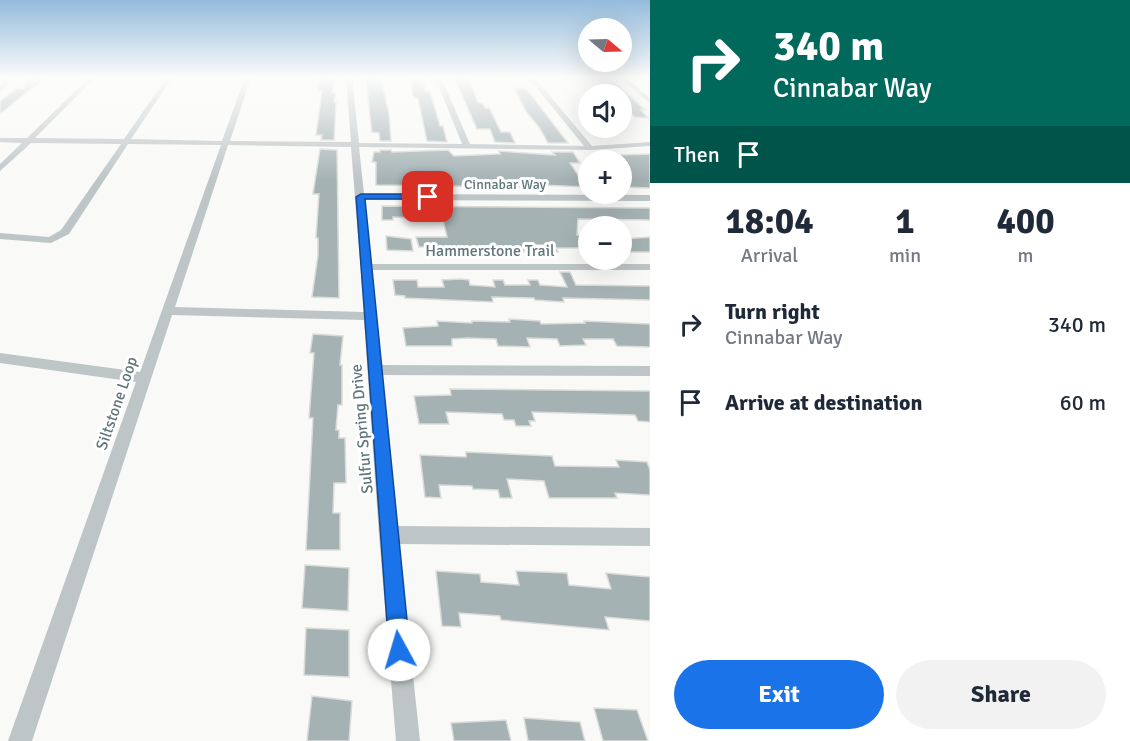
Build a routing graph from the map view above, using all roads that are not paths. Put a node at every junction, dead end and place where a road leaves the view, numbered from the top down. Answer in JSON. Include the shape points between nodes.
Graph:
{"nodes":[{"id":1,"x":58,"y":112,"type":"edge"},
{"id":2,"x":146,"y":112,"type":"edge"},
{"id":3,"x":236,"y":112,"type":"edge"},
{"id":4,"x":353,"y":112,"type":"edge"},
{"id":5,"x":453,"y":112,"type":"edge"},
{"id":6,"x":560,"y":112,"type":"edge"},
{"id":7,"x":0,"y":140,"type":"edge"},
{"id":8,"x":29,"y":140,"type":"junction"},
{"id":9,"x":126,"y":141,"type":"junction"},
{"id":10,"x":226,"y":142,"type":"junction"},
{"id":11,"x":356,"y":144,"type":"junction"},
{"id":12,"x":650,"y":144,"type":"edge"},
{"id":13,"x":467,"y":146,"type":"junction"},
{"id":14,"x":590,"y":148,"type":"junction"},
{"id":15,"x":0,"y":169,"type":"edge"},
{"id":16,"x":361,"y":197,"type":"junction"},
{"id":17,"x":650,"y":198,"type":"edge"},
{"id":18,"x":0,"y":236,"type":"edge"},
{"id":19,"x":366,"y":267,"type":"junction"},
{"id":20,"x":650,"y":267,"type":"edge"},
{"id":21,"x":166,"y":312,"type":"junction"},
{"id":22,"x":371,"y":316,"type":"junction"},
{"id":23,"x":0,"y":358,"type":"edge"},
{"id":24,"x":374,"y":370,"type":"junction"},
{"id":25,"x":650,"y":371,"type":"edge"},
{"id":26,"x":143,"y":378,"type":"junction"},
{"id":27,"x":388,"y":535,"type":"junction"},
{"id":28,"x":650,"y":537,"type":"edge"},
{"id":29,"x":20,"y":741,"type":"edge"},
{"id":30,"x":408,"y":741,"type":"edge"}],
"edges":[{"from":1,"to":8,"type":"street"},
{"from":2,"to":9,"type":"street"},
{"from":3,"to":10,"type":"street","name":"Siltstone Loop"},
{"from":4,"to":11,"type":"street","name":"Sulfur Spring Drive"},
{"from":5,"to":13,"type":"street"},
{"from":6,"to":14,"type":"street"},
{"from":7,"to":8,"type":"street"},
{"from":8,"to":9,"type":"street"},
{"from":8,"to":15,"type":"street"},
{"from":9,"to":10,"type":"street"},
{"from":9,"to":18,"type":"street","via":[[65,232],[42,240]]},
{"from":10,"to":11,"type":"street"},
{"from":10,"to":21,"type":"street","name":"Siltstone Loop"},
{"from":11,"to":13,"type":"street"},
{"from":11,"to":16,"type":"street","name":"Sulfur Spring Drive"},
{"from":12,"to":14,"type":"street"},
{"from":13,"to":14,"type":"street"},
{"from":16,"to":17,"type":"street","name":"Cinnabar Way"},
{"from":16,"to":19,"type":"street","name":"Sulfur Spring Drive"},
{"from":19,"to":20,"type":"street","name":"Hammerstone Trail"},
{"from":19,"to":22,"type":"street","name":"Sulfur Spring Drive"},
{"from":21,"to":22,"type":"street"},
{"from":21,"to":26,"type":"street","name":"Siltstone Loop"},
{"from":22,"to":24,"type":"street","name":"Sulfur Spring Drive"},
{"from":23,"to":26,"type":"street"},
{"from":24,"to":25,"type":"street"},
{"from":24,"to":27,"type":"street","name":"Sulfur Spring Drive"},
{"from":26,"to":29,"type":"street","name":"Siltstone Loop"},
{"from":27,"to":28,"type":"street"},
{"from":27,"to":30,"type":"street","name":"Sulfur Spring Drive"}]}
